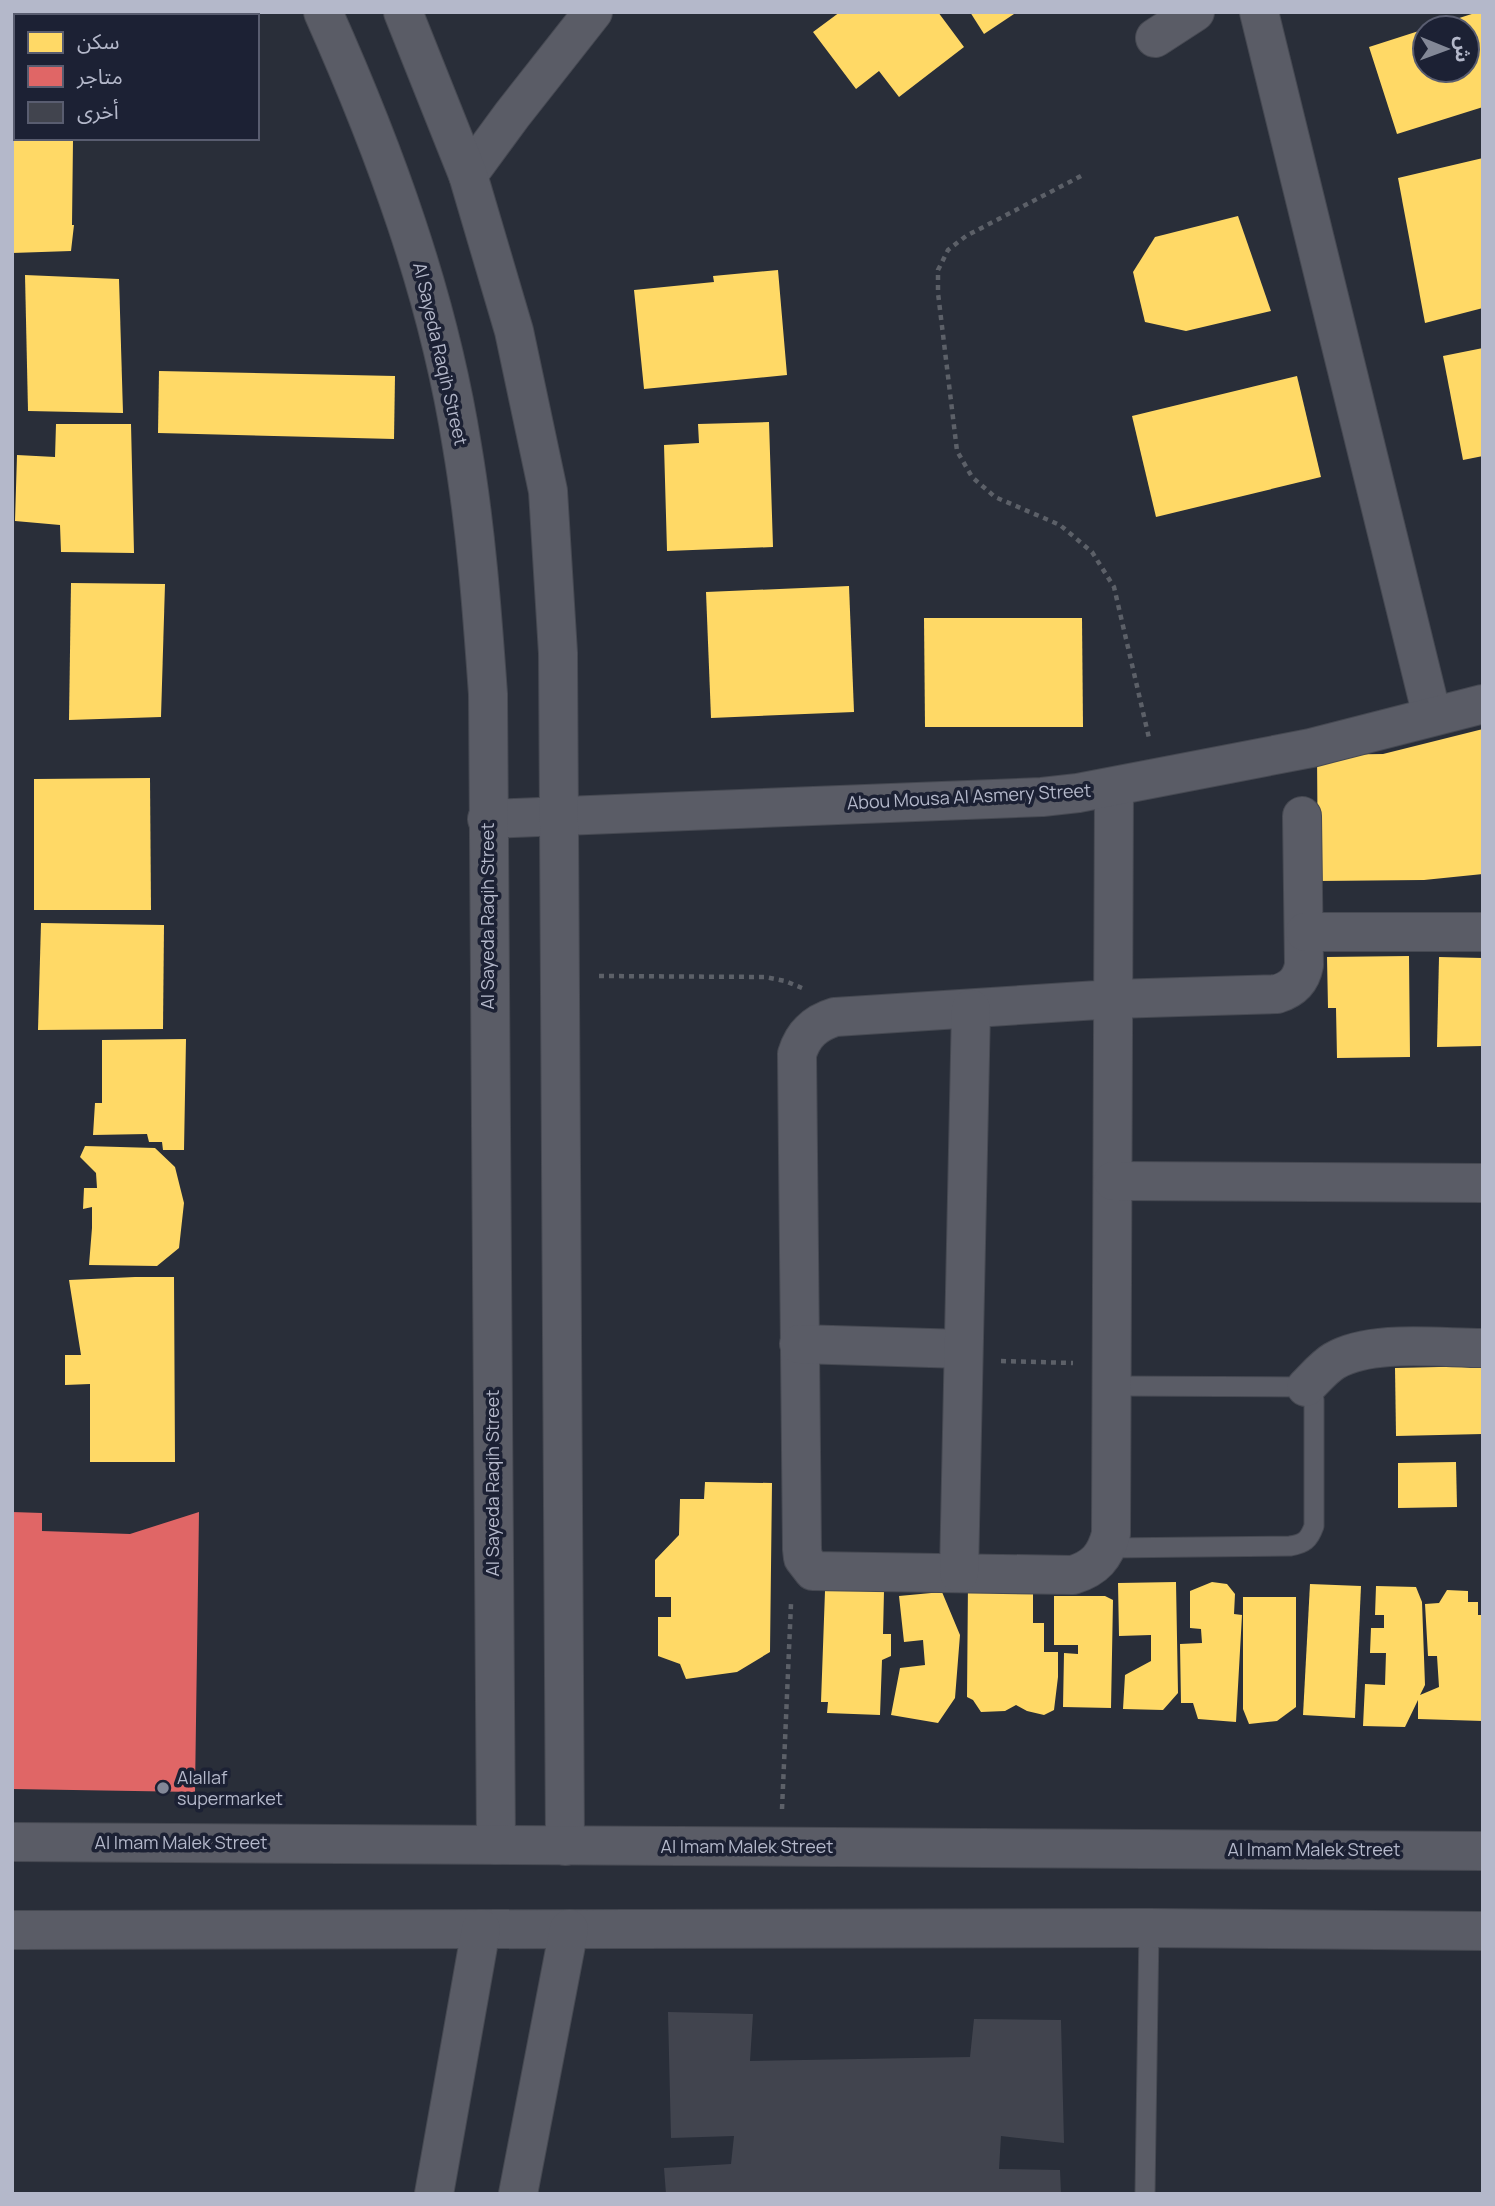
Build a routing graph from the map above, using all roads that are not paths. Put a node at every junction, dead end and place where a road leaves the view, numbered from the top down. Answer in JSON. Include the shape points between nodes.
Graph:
{"nodes":[{"id":1,"x":323,"y":12,"type":"edge"},
{"id":2,"x":403,"y":12,"type":"edge"},
{"id":3,"x":593,"y":12,"type":"edge"},
{"id":4,"x":1195,"y":12,"type":"edge"},
{"id":5,"x":1259,"y":12,"type":"edge"},
{"id":6,"x":1155,"y":38,"type":"dead end"},
{"id":7,"x":468,"y":175,"type":"junction"},
{"id":8,"x":1483,"y":704,"type":"edge"},
{"id":9,"x":1432,"y":716,"type":"junction"},
{"id":10,"x":1114,"y":787,"type":"junction"},
{"id":11,"x":559,"y":816,"type":"junction"},
{"id":12,"x":1302,"y":816,"type":"dead end"},
{"id":13,"x":487,"y":819,"type":"junction"},
{"id":14,"x":1305,"y":932,"type":"junction"},
{"id":15,"x":1483,"y":932,"type":"edge"},
{"id":16,"x":1114,"y":999,"type":"junction"},
{"id":17,"x":971,"y":1009,"type":"junction"},
{"id":18,"x":1113,"y":1181,"type":"junction"},
{"id":19,"x":1483,"y":1183,"type":"edge"},
{"id":20,"x":799,"y":1344,"type":"junction"},
{"id":21,"x":1483,"y":1348,"type":"edge"},
{"id":22,"x":963,"y":1349,"type":"junction"},
{"id":23,"x":1112,"y":1375,"type":"junction"},
{"id":24,"x":1306,"y":1387,"type":"junction"},
{"id":25,"x":1107,"y":1548,"type":"junction"},
{"id":26,"x":959,"y":1573,"type":"junction"},
{"id":27,"x":12,"y":1842,"type":"edge"},
{"id":28,"x":496,"y":1845,"type":"junction"},
{"id":29,"x":565,"y":1846,"type":"junction"},
{"id":30,"x":1483,"y":1851,"type":"edge"},
{"id":31,"x":1149,"y":1928,"type":"junction"},
{"id":32,"x":481,"y":1929,"type":"junction"},
{"id":33,"x":569,"y":1929,"type":"junction"},
{"id":34,"x":12,"y":1930,"type":"edge"},
{"id":35,"x":1483,"y":1931,"type":"edge"},
{"id":36,"x":434,"y":2194,"type":"edge"},
{"id":37,"x":518,"y":2194,"type":"edge"},
{"id":38,"x":1145,"y":2194,"type":"edge"}],
"edges":[{"from":1,"to":13,"type":"street","name":"Al Sayeda Raqih Street","via":[[400,200],[436,321],[462,443],[480,568],[488,694]]},
{"from":2,"to":7,"type":"street"},
{"from":3,"to":7,"type":"street"},
{"from":4,"to":6,"type":"street"},
{"from":5,"to":9,"type":"street"},
{"from":7,"to":11,"type":"street","via":[[514,331],[548,491],[558,653]]},
{"from":8,"to":9,"type":"street","name":"Abou Mousa Al Asmery Street"},
{"from":9,"to":10,"type":"street","name":"Abou Mousa Al Asmery Street","via":[[1311,748]]},
{"from":10,"to":11,"type":"street","name":"Abou Mousa Al Asmery Street","via":[[1042,797]]},
{"from":10,"to":16,"type":"street"},
{"from":11,"to":13,"type":"street","name":"Abou Mousa Al Asmery Street"},
{"from":11,"to":29,"type":"street"},
{"from":12,"to":14,"type":"street"},
{"from":13,"to":28,"type":"street","name":"Al Sayeda Raqih Street"},
{"from":14,"to":15,"type":"street"},
{"from":14,"to":16,"type":"street","via":[[1302,975],[1277,994]]},
{"from":16,"to":17,"type":"street"},
{"from":16,"to":18,"type":"street"},
{"from":17,"to":20,"type":"street","via":[[835,1017],[806,1033],[797,1054]]},
{"from":17,"to":22,"type":"street"},
{"from":18,"to":19,"type":"street"},
{"from":18,"to":23,"type":"street"},
{"from":20,"to":22,"type":"street"},
{"from":20,"to":26,"type":"street","via":[[802,1549],[807,1565],[823,1572]]},
{"from":21,"to":24,"type":"street","via":[[1368,1348],[1331,1363]]},
{"from":22,"to":26,"type":"street"},
{"from":23,"to":24,"type":"lane"},
{"from":23,"to":25,"type":"street","via":[[1111,1534]]},
{"from":24,"to":25,"type":"lane","via":[[1314,1400],[1314,1527],[1301,1545]]},
{"from":25,"to":26,"type":"street","via":[[1099,1561],[1073,1575]]},
{"from":27,"to":28,"type":"street","name":"Al Imam Malek Street"},
{"from":28,"to":29,"type":"street","name":"Al Imam Malek Street"},
{"from":29,"to":30,"type":"street","name":"Al Imam Malek Street"},
{"from":31,"to":33,"type":"street"},
{"from":31,"to":35,"type":"street"},
{"from":31,"to":38,"type":"lane"},
{"from":32,"to":33,"type":"street"},
{"from":32,"to":34,"type":"street"},
{"from":32,"to":36,"type":"street"},
{"from":33,"to":37,"type":"street"}]}
